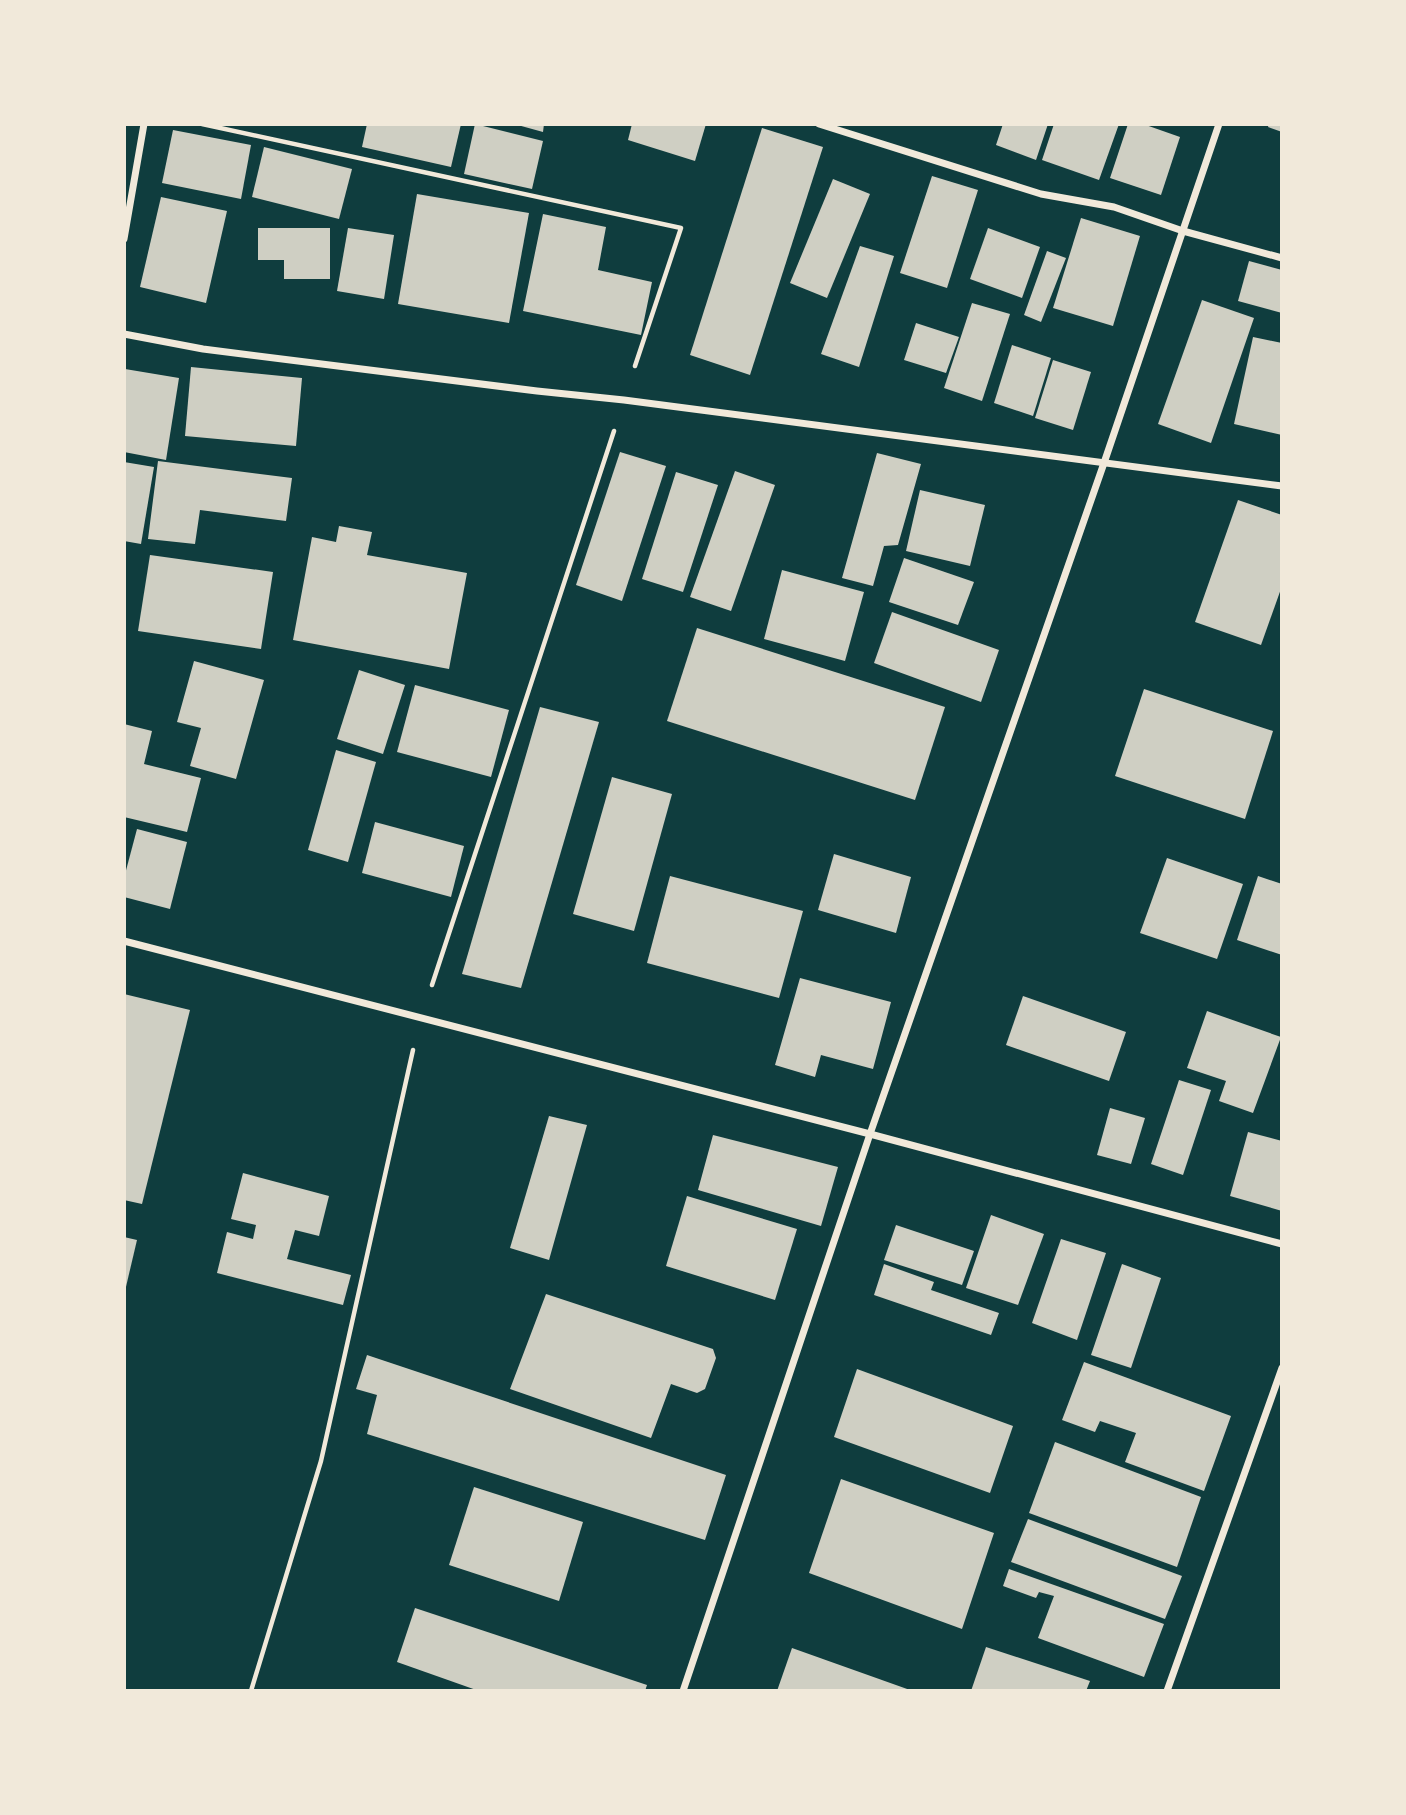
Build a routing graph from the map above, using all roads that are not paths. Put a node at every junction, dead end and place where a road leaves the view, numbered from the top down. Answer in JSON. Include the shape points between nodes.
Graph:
{"nodes":[{"id":1,"x":144,"y":124,"type":"edge"},
{"id":2,"x":820,"y":124,"type":"edge"},
{"id":3,"x":1219,"y":124,"type":"edge"},
{"id":4,"x":1183,"y":231,"type":"junction"},
{"id":5,"x":124,"y":239,"type":"edge"},
{"id":6,"x":1282,"y":258,"type":"edge"},
{"id":7,"x":124,"y":334,"type":"edge"},
{"id":8,"x":1104,"y":463,"type":"junction"},
{"id":9,"x":1282,"y":486,"type":"edge"},
{"id":10,"x":124,"y":941,"type":"edge"},
{"id":11,"x":870,"y":1134,"type":"junction"},
{"id":12,"x":1282,"y":1244,"type":"edge"},
{"id":13,"x":1282,"y":1368,"type":"edge"},
{"id":14,"x":683,"y":1691,"type":"edge"},
{"id":15,"x":1167,"y":1691,"type":"edge"}],
"edges":[{"from":1,"to":5,"type":"street"},
{"from":2,"to":4,"type":"street","via":[[1041,194],[1114,207]]},
{"from":3,"to":4,"type":"street"},
{"from":4,"to":6,"type":"street"},
{"from":4,"to":8,"type":"street"},
{"from":7,"to":8,"type":"street","via":[[216,351]]},
{"from":8,"to":9,"type":"street"},
{"from":8,"to":11,"type":"street"},
{"from":10,"to":11,"type":"street"},
{"from":11,"to":12,"type":"street"},
{"from":11,"to":14,"type":"street"},
{"from":13,"to":15,"type":"street"}]}
